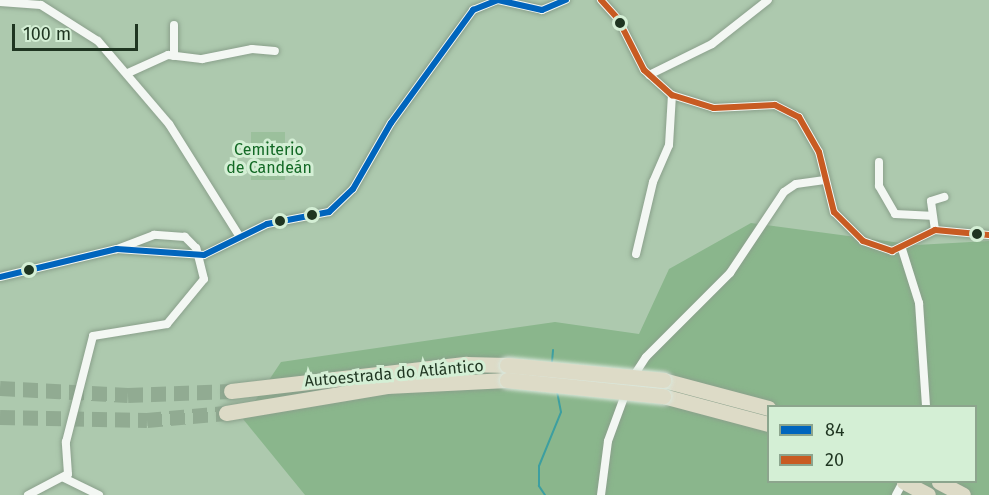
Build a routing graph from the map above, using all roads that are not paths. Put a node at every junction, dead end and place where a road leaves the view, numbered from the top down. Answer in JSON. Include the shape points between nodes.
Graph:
{"nodes":[{"id":1,"x":566,"y":0,"type":"edge"},
{"id":2,"x":601,"y":0,"type":"edge"},
{"id":3,"x":768,"y":0,"type":"edge"},
{"id":4,"x":0,"y":2,"type":"edge"},
{"id":5,"x":174,"y":25,"type":"dead end"},
{"id":6,"x":275,"y":51,"type":"dead end"},
{"id":7,"x":174,"y":56,"type":"junction"},
{"id":8,"x":128,"y":73,"type":"junction"},
{"id":9,"x":649,"y":75,"type":"junction"},
{"id":10,"x":672,"y":95,"type":"junction"},
{"id":11,"x":879,"y":162,"type":"dead end"},
{"id":12,"x":825,"y":180,"type":"junction"},
{"id":13,"x":944,"y":197,"type":"dead end"},
{"id":14,"x":930,"y":216,"type":"junction"},
{"id":15,"x":935,"y":230,"type":"junction"},
{"id":16,"x":989,"y":235,"type":"edge"},
{"id":17,"x":240,"y":237,"type":"junction"},
{"id":18,"x":117,"y":249,"type":"junction"},
{"id":19,"x":902,"y":249,"type":"junction"},
{"id":20,"x":636,"y":254,"type":"dead end"},
{"id":21,"x":198,"y":255,"type":"junction"},
{"id":22,"x":0,"y":277,"type":"edge"},
{"id":23,"x":507,"y":373,"type":"junction"},
{"id":24,"x":231,"y":391,"type":"tunnel mouth"},
{"id":25,"x":926,"y":405,"type":"edge"},
{"id":26,"x":767,"y":408,"type":"edge"},
{"id":27,"x":226,"y":413,"type":"tunnel mouth"},
{"id":28,"x":767,"y":424,"type":"edge"},
{"id":29,"x":64,"y":478,"type":"junction"},
{"id":30,"x":905,"y":483,"type":"edge"},
{"id":31,"x":941,"y":483,"type":"edge"},
{"id":32,"x":28,"y":495,"type":"edge"},
{"id":33,"x":99,"y":495,"type":"edge"},
{"id":34,"x":601,"y":495,"type":"edge"},
{"id":35,"x":928,"y":495,"type":"edge"},
{"id":36,"x":963,"y":495,"type":"edge"}],
"edges":[{"from":1,"to":17,"type":"street","via":[[549,9],[498,0],[473,10],[417,85],[342,202],[328,212],[279,221]]},
{"from":2,"to":9,"type":"street"},
{"from":3,"to":9,"type":"street","via":[[712,45]]},
{"from":4,"to":8,"type":"street","via":[[41,5],[90,35]]},
{"from":5,"to":7,"type":"street"},
{"from":6,"to":7,"type":"street","via":[[252,49],[202,58]]},
{"from":7,"to":8,"type":"street","via":[[157,57]]},
{"from":8,"to":17,"type":"street","via":[[169,124]]},
{"from":9,"to":10,"type":"street"},
{"from":10,"to":12,"type":"street","via":[[714,108],[762,104],[792,111],[815,141]]},
{"from":10,"to":20,"type":"street","via":[[669,146],[652,182]]},
{"from":11,"to":14,"type":"street","via":[[879,186],[895,214]]},
{"from":12,"to":19,"type":"street","via":[[834,212],[852,234],[881,249]]},
{"from":12,"to":34,"type":"street","via":[[796,184],[784,192],[730,273],[636,369],[608,441]]},
{"from":13,"to":14,"type":"street","via":[[931,201]]},
{"from":14,"to":15,"type":"street"},
{"from":15,"to":16,"type":"street"},
{"from":15,"to":19,"type":"street"},
{"from":17,"to":21,"type":"street"},
{"from":18,"to":21,"type":"street"},
{"from":18,"to":21,"type":"street","via":[[167,233],[185,237]]},
{"from":18,"to":22,"type":"street"},
{"from":19,"to":25,"type":"street","via":[[918,303]]},
{"from":21,"to":29,"type":"street","via":[[204,279],[167,324],[100,333],[89,342],[66,442],[68,474]]},
{"from":23,"to":24,"type":"highway","name":"Autoestrada do Atlántico","via":[[466,364]]},
{"from":23,"to":26,"type":"highway","name":"Autoestrada do Atlántico","bridge":true,"via":[[663,380]]},
{"from":23,"to":27,"type":"highway","name":"Autoestrada do Atlántico","via":[[387,386]]},
{"from":23,"to":28,"type":"highway","name":"Autoestrada do Atlántico","bridge":true,"via":[[663,396]]},
{"from":29,"to":32,"type":"street"},
{"from":29,"to":33,"type":"street"},
{"from":30,"to":35,"type":"highway"},
{"from":31,"to":36,"type":"highway"}]}
